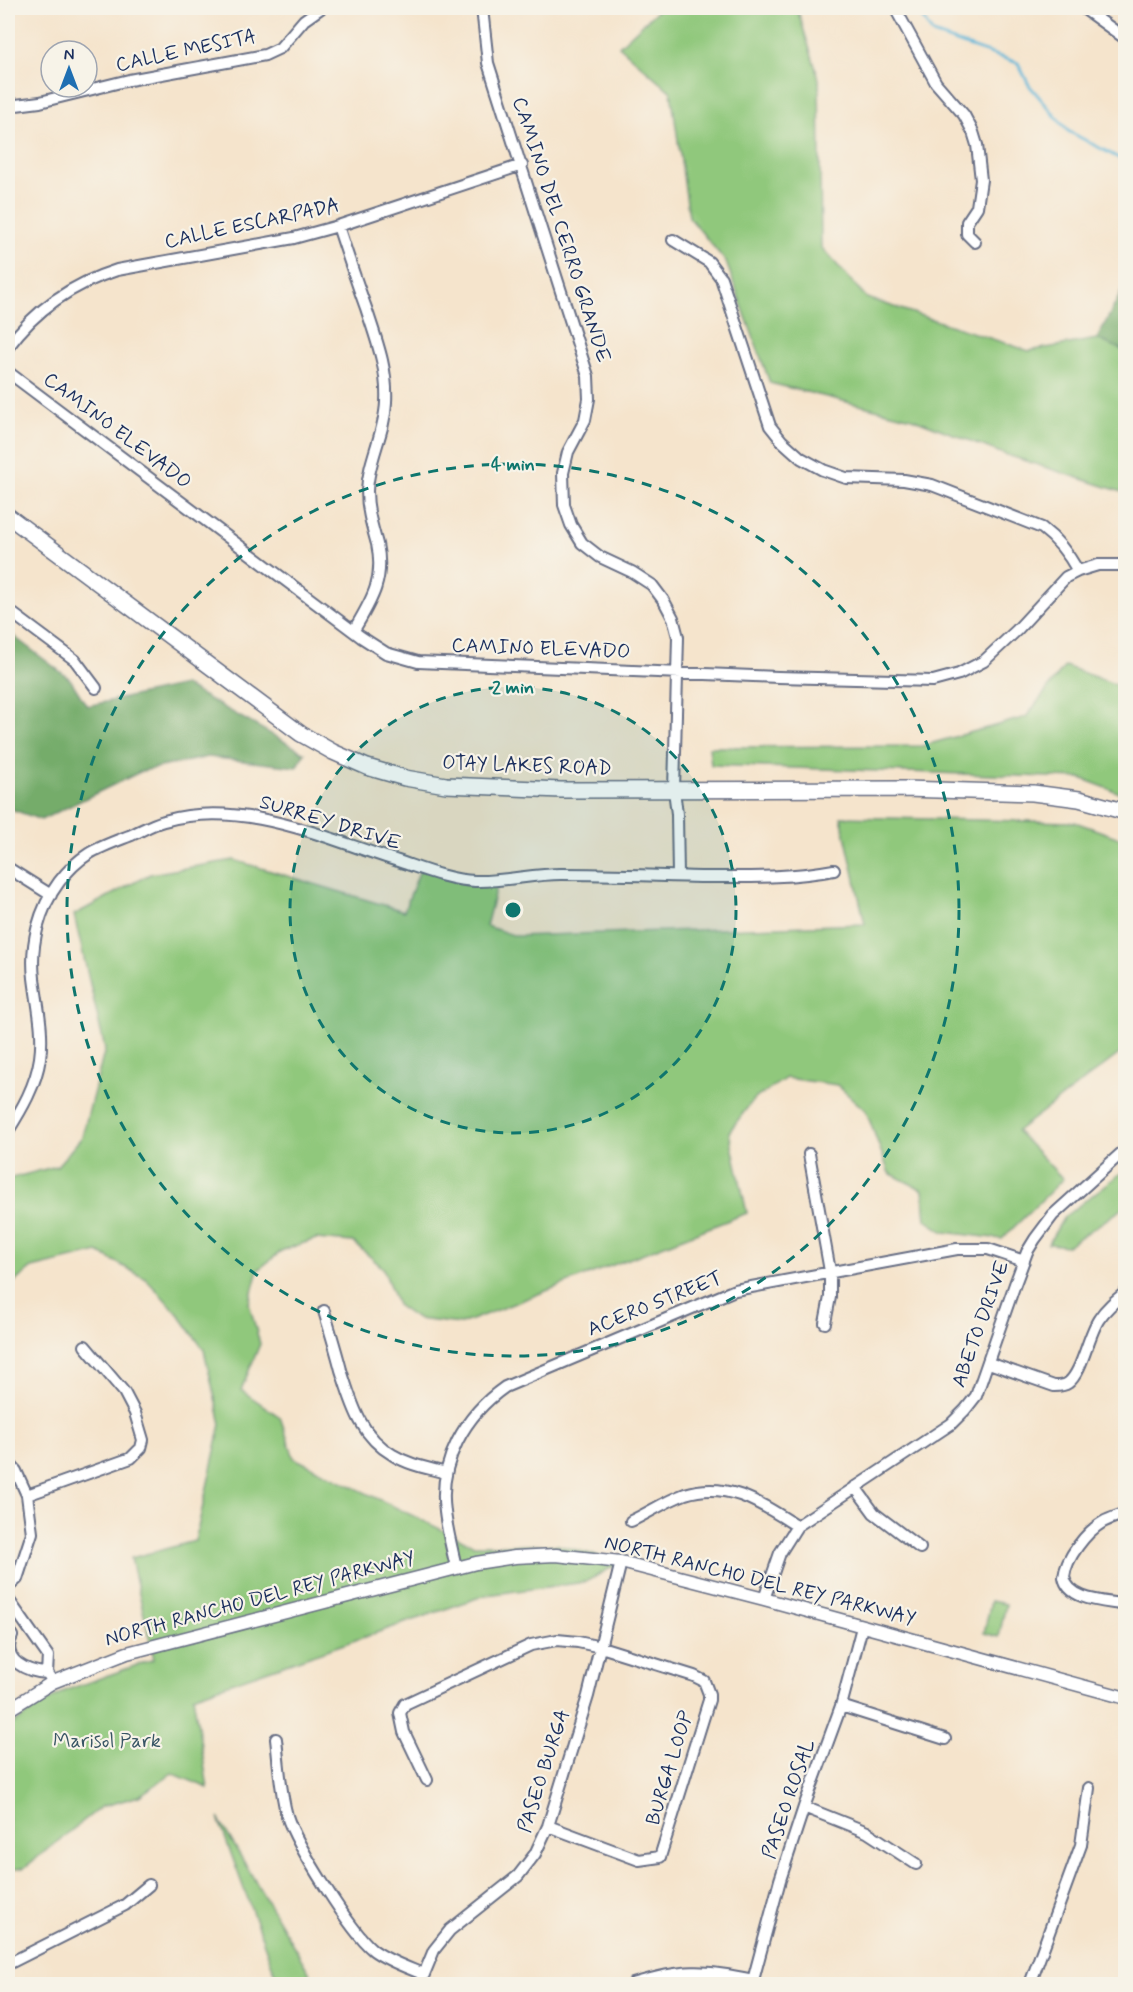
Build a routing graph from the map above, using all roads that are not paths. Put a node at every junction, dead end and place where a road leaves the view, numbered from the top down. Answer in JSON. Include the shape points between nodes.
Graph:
{"nodes":[{"id":1,"x":321,"y":8,"type":"edge"},
{"id":2,"x":482,"y":8,"type":"edge"},
{"id":3,"x":895,"y":8,"type":"edge"},
{"id":4,"x":1083,"y":8,"type":"edge"},
{"id":5,"x":1125,"y":39,"type":"edge"},
{"id":6,"x":8,"y":106,"type":"edge"},
{"id":7,"x":522,"y":165,"type":"junction"},
{"id":8,"x":338,"y":226,"type":"junction"},
{"id":9,"x":673,"y":240,"type":"dead end"},
{"id":10,"x":975,"y":242,"type":"dead end"},
{"id":11,"x":8,"y":347,"type":"edge"},
{"id":12,"x":8,"y":372,"type":"edge"},
{"id":13,"x":8,"y":516,"type":"edge"},
{"id":14,"x":1125,"y":565,"type":"edge"},
{"id":15,"x":1078,"y":571,"type":"junction"},
{"id":16,"x":8,"y":610,"type":"edge"},
{"id":17,"x":354,"y":630,"type":"junction"},
{"id":18,"x":678,"y":672,"type":"junction"},
{"id":19,"x":96,"y":688,"type":"dead end"},
{"id":20,"x":674,"y":790,"type":"junction"},
{"id":21,"x":1125,"y":812,"type":"edge"},
{"id":22,"x":8,"y":868,"type":"edge"},
{"id":23,"x":834,"y":870,"type":"dead end"},
{"id":24,"x":678,"y":876,"type":"junction"},
{"id":25,"x":51,"y":894,"type":"junction"},
{"id":26,"x":8,"y":1131,"type":"edge"},
{"id":27,"x":1125,"y":1149,"type":"edge"},
{"id":28,"x":809,"y":1154,"type":"dead end"},
{"id":29,"x":1024,"y":1261,"type":"junction"},
{"id":30,"x":830,"y":1271,"type":"junction"},
{"id":31,"x":1125,"y":1292,"type":"edge"},
{"id":32,"x":324,"y":1311,"type":"dead end"},
{"id":33,"x":825,"y":1323,"type":"dead end"},
{"id":34,"x":85,"y":1346,"type":"dead end"},
{"id":35,"x":988,"y":1363,"type":"junction"},
{"id":36,"x":8,"y":1462,"type":"edge"},
{"id":37,"x":446,"y":1473,"type":"junction"},
{"id":38,"x":855,"y":1487,"type":"junction"},
{"id":39,"x":27,"y":1495,"type":"junction"},
{"id":40,"x":1125,"y":1513,"type":"edge"},
{"id":41,"x":631,"y":1521,"type":"dead end"},
{"id":42,"x":796,"y":1526,"type":"junction"},
{"id":43,"x":920,"y":1548,"type":"dead end"},
{"id":44,"x":621,"y":1562,"type":"junction"},
{"id":45,"x":456,"y":1567,"type":"junction"},
{"id":46,"x":8,"y":1587,"type":"edge"},
{"id":47,"x":8,"y":1599,"type":"edge"},
{"id":48,"x":764,"y":1599,"type":"junction"},
{"id":49,"x":1125,"y":1605,"type":"edge"},
{"id":50,"x":27,"y":1625,"type":"junction"},
{"id":51,"x":862,"y":1627,"type":"junction"},
{"id":52,"x":10,"y":1633,"type":"edge"},
{"id":53,"x":601,"y":1647,"type":"junction"},
{"id":54,"x":50,"y":1677,"type":"junction"},
{"id":55,"x":1125,"y":1698,"type":"edge"},
{"id":56,"x":841,"y":1706,"type":"junction"},
{"id":57,"x":8,"y":1710,"type":"edge"},
{"id":58,"x":276,"y":1739,"type":"dead end"},
{"id":59,"x":945,"y":1739,"type":"dead end"},
{"id":60,"x":427,"y":1780,"type":"dead end"},
{"id":61,"x":1089,"y":1788,"type":"dead end"},
{"id":62,"x":804,"y":1807,"type":"junction"},
{"id":63,"x":548,"y":1826,"type":"junction"},
{"id":64,"x":916,"y":1864,"type":"dead end"},
{"id":65,"x":149,"y":1885,"type":"dead end"},
{"id":66,"x":8,"y":1964,"type":"edge"},
{"id":67,"x":421,"y":1979,"type":"edge"},
{"id":68,"x":753,"y":1982,"type":"edge"},
{"id":69,"x":633,"y":1984,"type":"edge"},
{"id":70,"x":1030,"y":1984,"type":"edge"}],
"edges":[{"from":1,"to":6,"type":"street","name":"CALLE MESITA","via":[[304,20],[280,48],[265,55]]},
{"from":2,"to":7,"type":"street","name":"CAMINO DEL CERRO GRANDE","via":[[488,63]]},
{"from":3,"to":10,"type":"street","via":[[936,83],[964,115],[973,132],[981,180],[977,207],[967,222],[967,234]]},
{"from":4,"to":5,"type":"street"},
{"from":7,"to":8,"type":"street","name":"CALLE ESCARPADA"},
{"from":7,"to":18,"type":"street","name":"CAMINO DEL CERRO GRANDE","via":[[588,376],[585,420],[568,453],[563,473],[562,495],[567,515],[582,543],[652,585],[658,593],[676,627]]},
{"from":8,"to":11,"type":"street","name":"CALLE ESCARPADA","via":[[100,275],[49,303],[22,327]]},
{"from":8,"to":17,"type":"street","via":[[387,385],[385,422],[367,489],[378,574],[374,595]]},
{"from":9,"to":15,"type":"street","via":[[709,262],[721,278],[770,426],[791,450],[835,475],[932,485],[1042,528],[1067,552]]},
{"from":12,"to":17,"type":"street","name":"CAMINO ELEVADO"},
{"from":13,"to":20,"type":"main road","name":"OTAY LAKES ROAD","via":[[301,734],[350,760],[405,778],[446,785]]},
{"from":14,"to":15,"type":"street","name":"CAMINO ELEVADO","via":[[1098,565]]},
{"from":15,"to":18,"type":"street","name":"CAMINO ELEVADO","via":[[1059,584],[991,656],[944,679]]},
{"from":16,"to":19,"type":"street","via":[[75,660]]},
{"from":17,"to":18,"type":"street","name":"CAMINO ELEVADO","via":[[387,653],[418,662]]},
{"from":18,"to":20,"type":"street","name":"CAMINO DEL CERRO GRANDE"},
{"from":20,"to":21,"type":"main road","name":"OTAY LAKES ROAD","via":[[1033,793],[1079,799]]},
{"from":20,"to":24,"type":"street","name":"CAMINO DEL CERRO GRANDE"},
{"from":22,"to":25,"type":"street"},
{"from":23,"to":24,"type":"street","name":"SURREY DRIVE","via":[[765,878]]},
{"from":24,"to":25,"type":"street","name":"SURREY DRIVE","via":[[558,874],[474,881],[256,818],[205,814],[164,821],[100,846],[72,867]]},
{"from":25,"to":26,"type":"street","name":"SURREY DRIVE","via":[[36,932],[33,958],[40,1057],[26,1102]]},
{"from":27,"to":29,"type":"street","name":"ABETO DRIVE","via":[[1053,1215]]},
{"from":28,"to":30,"type":"street"},
{"from":29,"to":30,"type":"street","name":"ACERO STREET","via":[[988,1249],[957,1249]]},
{"from":29,"to":35,"type":"street","name":"ABETO DRIVE"},
{"from":30,"to":33,"type":"street"},
{"from":30,"to":37,"type":"street","name":"ACERO STREET","via":[[735,1290],[516,1381],[493,1395],[474,1414],[456,1442]]},
{"from":31,"to":35,"type":"street","via":[[1099,1319],[1076,1372],[1064,1385],[1054,1386]]},
{"from":32,"to":37,"type":"street","via":[[354,1412],[363,1428],[397,1457]]},
{"from":34,"to":39,"type":"street","via":[[124,1392],[135,1413],[143,1440],[141,1448],[131,1458]]},
{"from":35,"to":38,"type":"street","name":"ABETO DRIVE","via":[[976,1396],[951,1424]]},
{"from":36,"to":39,"type":"street"},
{"from":37,"to":45,"type":"street","name":"ACERO STREET","via":[[444,1510]]},
{"from":38,"to":42,"type":"street","name":"ABETO DRIVE"},
{"from":38,"to":43,"type":"street","via":[[874,1513]]},
{"from":39,"to":46,"type":"street","via":[[32,1533],[17,1579]]},
{"from":40,"to":49,"type":"street","via":[[1092,1531],[1072,1555],[1064,1577],[1070,1590],[1078,1595]]},
{"from":41,"to":42,"type":"street","via":[[686,1494],[716,1489],[754,1499]]},
{"from":42,"to":48,"type":"street","name":"ABETO DRIVE","via":[[780,1553]]},
{"from":44,"to":45,"type":"street","name":"NORTH RANCHO DEL REY PARKWAY","via":[[534,1555]]},
{"from":44,"to":48,"type":"street","name":"NORTH RANCHO DEL REY PARKWAY"},
{"from":44,"to":53,"type":"street","name":"PASEO BURGA"},
{"from":45,"to":54,"type":"street","name":"NORTH RANCHO DEL REY PARKWAY","via":[[127,1653]]},
{"from":47,"to":50,"type":"street"},
{"from":48,"to":51,"type":"street","name":"NORTH RANCHO DEL REY PARKWAY"},
{"from":50,"to":52,"type":"street"},
{"from":50,"to":54,"type":"street","via":[[48,1656]]},
{"from":51,"to":55,"type":"street","name":"NORTH RANCHO DEL REY PARKWAY"},
{"from":51,"to":56,"type":"street","name":"PASEO ROSAL"},
{"from":52,"to":54,"type":"street","via":[[8,1648],[16,1664]]},
{"from":53,"to":60,"type":"street","via":[[567,1640],[531,1645],[405,1704],[400,1713],[404,1732]]},
{"from":53,"to":63,"type":"street","name":"PASEO BURGA"},
{"from":53,"to":63,"type":"street","name":"BURGA LOOP","via":[[704,1681],[709,1694],[707,1707],[660,1857],[639,1860]]},
{"from":54,"to":57,"type":"street","name":"NORTH RANCHO DEL REY PARKWAY"},
{"from":56,"to":59,"type":"street"},
{"from":56,"to":62,"type":"street","name":"PASEO ROSAL"},
{"from":58,"to":67,"type":"street","via":[[281,1783],[294,1836],[353,1929],[373,1950]]},
{"from":61,"to":70,"type":"street","via":[[1081,1845]]},
{"from":62,"to":64,"type":"street","via":[[867,1832]]},
{"from":62,"to":68,"type":"street","name":"PASEO ROSAL"},
{"from":63,"to":67,"type":"street","name":"PASEO BURGA","via":[[522,1871],[450,1930],[434,1950]]},
{"from":65,"to":66,"type":"street","via":[[125,1905]]},
{"from":68,"to":69,"type":"street","via":[[716,1972],[696,1972],[663,1975]]}]}
